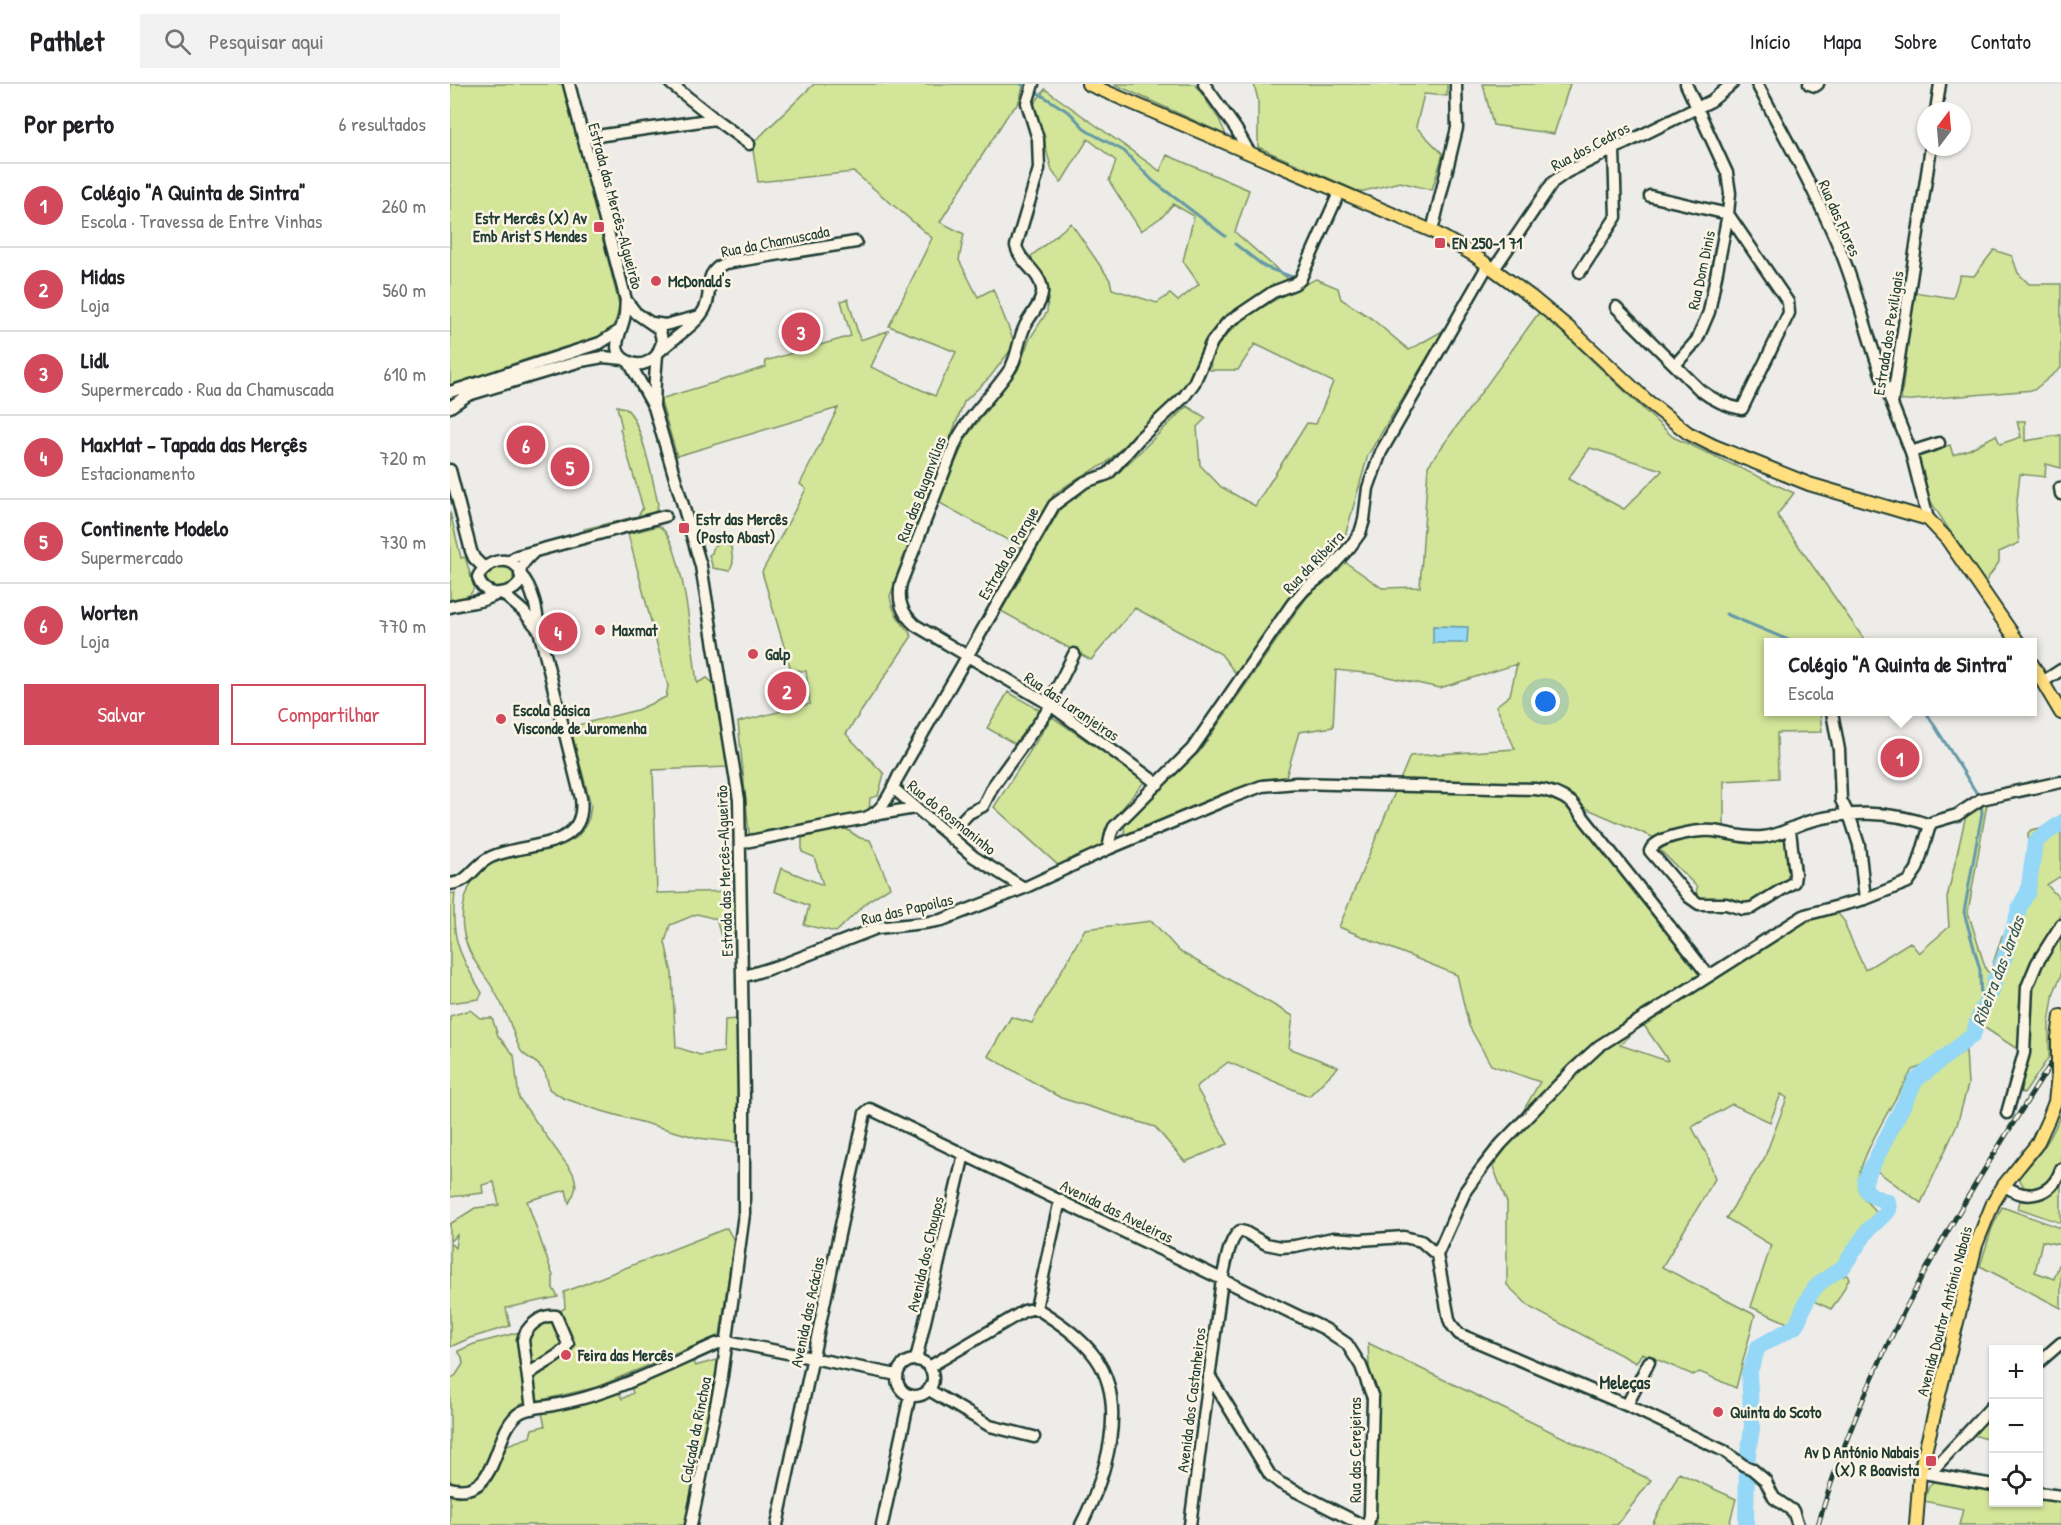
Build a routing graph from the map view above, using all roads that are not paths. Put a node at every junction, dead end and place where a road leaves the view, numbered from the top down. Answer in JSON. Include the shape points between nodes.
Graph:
{"nodes":[{"id":1,"x":569,"y":84,"type":"edge"},
{"id":2,"x":672,"y":84,"type":"edge"},
{"id":3,"x":1033,"y":84,"type":"edge"},
{"id":4,"x":1088,"y":84,"type":"edge"},
{"id":5,"x":1204,"y":84,"type":"edge"},
{"id":6,"x":1456,"y":84,"type":"edge"},
{"id":7,"x":1686,"y":84,"type":"edge"},
{"id":8,"x":1732,"y":84,"type":"edge"},
{"id":9,"x":1757,"y":84,"type":"edge"},
{"id":10,"x":1809,"y":84,"type":"edge"},
{"id":11,"x":1818,"y":84,"type":"edge"},
{"id":12,"x":1940,"y":84,"type":"edge"},
{"id":13,"x":1937,"y":102,"type":"edge"},
{"id":14,"x":1696,"y":108,"type":"junction"},
{"id":15,"x":715,"y":120,"type":"junction"},
{"id":16,"x":583,"y":138,"type":"junction"},
{"id":17,"x":749,"y":144,"type":"dead end"},
{"id":18,"x":1614,"y":149,"type":"junction"},
{"id":19,"x":1249,"y":152,"type":"junction"},
{"id":20,"x":1930,"y":156,"type":"edge"},
{"id":21,"x":1339,"y":193,"type":"junction"},
{"id":22,"x":1650,"y":196,"type":"dead end"},
{"id":23,"x":1728,"y":214,"type":"junction"},
{"id":24,"x":1432,"y":231,"type":"junction"},
{"id":25,"x":856,"y":242,"type":"dead end"},
{"id":26,"x":1491,"y":267,"type":"junction"},
{"id":27,"x":1580,"y":272,"type":"dead end"},
{"id":28,"x":626,"y":300,"type":"junction"},
{"id":29,"x":1616,"y":307,"type":"dead end"},
{"id":30,"x":700,"y":316,"type":"junction"},
{"id":31,"x":649,"y":322,"type":"junction"},
{"id":32,"x":620,"y":330,"type":"junction"},
{"id":33,"x":659,"y":353,"type":"junction"},
{"id":34,"x":626,"y":360,"type":"junction"},
{"id":35,"x":1675,"y":365,"type":"junction"},
{"id":36,"x":450,"y":392,"type":"edge"},
{"id":37,"x":1892,"y":404,"type":"junction"},
{"id":38,"x":450,"y":407,"type":"edge"},
{"id":39,"x":654,"y":407,"type":"junction"},
{"id":40,"x":1939,"y":443,"type":"dead end"},
{"id":41,"x":1911,"y":452,"type":"junction"},
{"id":42,"x":450,"y":470,"type":"edge"},
{"id":43,"x":665,"y":516,"type":"dead end"},
{"id":44,"x":1928,"y":519,"type":"junction"},
{"id":45,"x":534,"y":552,"type":"junction"},
{"id":46,"x":510,"y":561,"type":"junction"},
{"id":47,"x":484,"y":568,"type":"junction"},
{"id":48,"x":520,"y":573,"type":"junction"},
{"id":49,"x":480,"y":583,"type":"junction"},
{"id":50,"x":500,"y":593,"type":"junction"},
{"id":51,"x":465,"y":603,"type":"junction"},
{"id":52,"x":450,"y":607,"type":"edge"},
{"id":53,"x":539,"y":630,"type":"junction"},
{"id":54,"x":2015,"y":638,"type":"edge"},
{"id":55,"x":1074,"y":654,"type":"dead end"},
{"id":56,"x":966,"y":657,"type":"junction"},
{"id":57,"x":2061,"y":670,"type":"edge"},
{"id":58,"x":2037,"y":671,"type":"edge"},
{"id":59,"x":2044,"y":681,"type":"junction"},
{"id":60,"x":1050,"y":705,"type":"junction"},
{"id":61,"x":2061,"y":713,"type":"edge"},
{"id":62,"x":1833,"y":716,"type":"edge"},
{"id":63,"x":2061,"y":782,"type":"edge"},
{"id":64,"x":1158,"y":784,"type":"junction"},
{"id":65,"x":893,"y":788,"type":"junction"},
{"id":66,"x":915,"y":808,"type":"junction"},
{"id":67,"x":873,"y":815,"type":"junction"},
{"id":68,"x":1848,"y":815,"type":"junction"},
{"id":69,"x":1930,"y":825,"type":"junction"},
{"id":70,"x":1790,"y":830,"type":"junction"},
{"id":71,"x":948,"y":835,"type":"junction"},
{"id":72,"x":740,"y":843,"type":"junction"},
{"id":73,"x":1108,"y":849,"type":"junction"},
{"id":74,"x":450,"y":884,"type":"edge"},
{"id":75,"x":1024,"y":888,"type":"junction"},
{"id":76,"x":1865,"y":899,"type":"junction"},
{"id":77,"x":2061,"y":925,"type":"edge"},
{"id":78,"x":1709,"y":976,"type":"junction"},
{"id":79,"x":742,"y":977,"type":"junction"},
{"id":80,"x":2061,"y":1016,"type":"edge"},
{"id":81,"x":870,"y":1109,"type":"joint"},
{"id":82,"x":2007,"y":1113,"type":"dead end"},
{"id":83,"x":964,"y":1154,"type":"junction"},
{"id":84,"x":2061,"y":1169,"type":"edge"},
{"id":85,"x":2004,"y":1185,"type":"junction"},
{"id":86,"x":1060,"y":1200,"type":"junction"},
{"id":87,"x":1437,"y":1255,"type":"junction"},
{"id":88,"x":1222,"y":1279,"type":"junction"},
{"id":89,"x":1036,"y":1308,"type":"junction"},
{"id":90,"x":727,"y":1341,"type":"junction"},
{"id":91,"x":2061,"y":1343,"type":"edge"},
{"id":92,"x":1347,"y":1344,"type":"joint"},
{"id":93,"x":813,"y":1359,"type":"junction"},
{"id":94,"x":2043,"y":1359,"type":"edge"},
{"id":95,"x":916,"y":1360,"type":"junction"},
{"id":96,"x":1648,"y":1362,"type":"dead end"},
{"id":97,"x":929,"y":1367,"type":"junction"},
{"id":98,"x":528,"y":1375,"type":"junction"},
{"id":99,"x":897,"y":1375,"type":"junction"},
{"id":100,"x":1209,"y":1376,"type":"junction"},
{"id":101,"x":929,"y":1390,"type":"junction"},
{"id":102,"x":910,"y":1395,"type":"junction"},
{"id":103,"x":1627,"y":1405,"type":"junction"},
{"id":104,"x":532,"y":1409,"type":"junction"},
{"id":105,"x":1989,"y":1409,"type":"edge"},
{"id":106,"x":1034,"y":1437,"type":"dead end"},
{"id":107,"x":1925,"y":1473,"type":"junction"},
{"id":108,"x":1989,"y":1484,"type":"edge"},
{"id":109,"x":450,"y":1488,"type":"edge"},
{"id":110,"x":2043,"y":1493,"type":"edge"},
{"id":111,"x":2061,"y":1496,"type":"edge"},
{"id":112,"x":1357,"y":1524,"type":"edge"},
{"id":113,"x":691,"y":1525,"type":"edge"},
{"id":114,"x":777,"y":1525,"type":"edge"},
{"id":115,"x":882,"y":1525,"type":"edge"},
{"id":116,"x":1081,"y":1525,"type":"edge"},
{"id":117,"x":1190,"y":1525,"type":"edge"},
{"id":118,"x":1368,"y":1525,"type":"edge"},
{"id":119,"x":1798,"y":1525,"type":"edge"},
{"id":120,"x":1916,"y":1525,"type":"edge"}],
"edges":[{"from":1,"to":16,"type":"street","name":"Estrada das Mercês-Algueirão"},
{"from":2,"to":15,"type":"street"},
{"from":3,"to":56,"type":"street","name":"Rua das Buganvílias","via":[[1027,103],[1038,139],[1040,169],[1016,246],[1040,282],[1042,296],[1022,332],[1013,365],[958,436],[899,591],[900,604],[909,620]]},
{"from":4,"to":19,"type":"main road"},
{"from":5,"to":19,"type":"street"},
{"from":6,"to":24,"type":"street","via":[[1457,128]]},
{"from":7,"to":14,"type":"street"},
{"from":8,"to":14,"type":"street","name":"Rua dos Cedros"},
{"from":9,"to":37,"type":"street","name":"Rua das Flores","via":[[1840,252]]},
{"from":10,"to":11,"type":"street"},
{"from":12,"to":13,"type":"street"},
{"from":14,"to":18,"type":"street","name":"Rua dos Cedros"},
{"from":14,"to":23,"type":"street","via":[[1727,173]]},
{"from":15,"to":16,"type":"street"},
{"from":15,"to":17,"type":"street"},
{"from":16,"to":28,"type":"street","name":"Estrada das Mercês-Algueirão"},
{"from":18,"to":26,"type":"street","name":"Rua dos Cedros","via":[[1553,182]]},
{"from":18,"to":27,"type":"street","via":[[1616,217]]},
{"from":19,"to":21,"type":"main road"},
{"from":20,"to":37,"type":"street","name":"Estrada dos Pexiligais"},
{"from":21,"to":24,"type":"main road"},
{"from":21,"to":56,"type":"street","name":"Estrada do Parque","via":[[1300,280],[1273,292],[1227,323],[1212,342],[1184,397],[1112,470],[1085,482],[1054,505]]},
{"from":22,"to":23,"type":"street","name":"Rua Dom Dinis"},
{"from":23,"to":35,"type":"street","name":"Rua Dom Dinis","via":[[1709,312],[1697,340]]},
{"from":23,"to":35,"type":"street","via":[[1788,302],[1789,313],[1742,409],[1712,399]]},
{"from":24,"to":26,"type":"main road"},
{"from":25,"to":30,"type":"street","name":"Rua da Chamuscada","via":[[725,263],[711,276]]},
{"from":26,"to":44,"type":"main road","via":[[1552,314],[1688,434],[1809,484]]},
{"from":26,"to":64,"type":"street","name":"Rua da Ribeira","via":[[1381,452],[1368,488],[1363,526],[1356,539],[1292,603],[1192,749]]},
{"from":28,"to":31,"type":"street","name":"Estrada das Mercês-Algueirão"},
{"from":28,"to":32,"type":"street","name":"Estrada das Mercês-Algueirão"},
{"from":29,"to":35,"type":"street"},
{"from":30,"to":31,"type":"street","via":[[665,325]]},
{"from":30,"to":33,"type":"street"},
{"from":31,"to":32,"type":"street","via":[[632,320]]},
{"from":31,"to":33,"type":"street","name":"Estrada das Mercês-Algueirão","via":[[661,335]]},
{"from":32,"to":34,"type":"street","name":"Estrada das Mercês-Algueirão","via":[[617,346]]},
{"from":32,"to":36,"type":"street","via":[[600,343]]},
{"from":33,"to":34,"type":"street","via":[[644,364]]},
{"from":33,"to":39,"type":"street","name":"Estrada das Mercês-Algueirão"},
{"from":34,"to":38,"type":"street","via":[[603,357],[573,363],[468,395]]},
{"from":34,"to":39,"type":"street","name":"Estrada das Mercês-Algueirão"},
{"from":37,"to":41,"type":"street","name":"Estrada dos Pexiligais"},
{"from":39,"to":72,"type":"street","name":"Estrada das Mercês-Algueirão","via":[[703,576],[737,781]]},
{"from":40,"to":41,"type":"street"},
{"from":41,"to":44,"type":"street","name":"Estrada dos Pexiligais"},
{"from":42,"to":47,"type":"street","via":[[471,551]]},
{"from":43,"to":45,"type":"street"},
{"from":44,"to":54,"type":"main road","via":[[1947,539]]},
{"from":45,"to":46,"type":"street"},
{"from":45,"to":48,"type":"street"},
{"from":46,"to":47,"type":"street"},
{"from":46,"to":48,"type":"street"},
{"from":47,"to":49,"type":"street","via":[[478,577]]},
{"from":48,"to":50,"type":"street","via":[[513,590]]},
{"from":48,"to":53,"type":"street","via":[[529,585]]},
{"from":49,"to":50,"type":"street","via":[[484,589]]},
{"from":49,"to":51,"type":"street"},
{"from":50,"to":51,"type":"street","via":[[476,603]]},
{"from":50,"to":53,"type":"street"},
{"from":51,"to":52,"type":"street"},
{"from":53,"to":74,"type":"street","via":[[582,815],[570,834],[495,856],[479,864],[465,880]]},
{"from":55,"to":60,"type":"street"},
{"from":56,"to":60,"type":"street","name":"Rua das Laranjeiras"},
{"from":56,"to":65,"type":"street","name":"Estrada do Parque"},
{"from":57,"to":59,"type":"street"},
{"from":58,"to":59,"type":"main road"},
{"from":59,"to":61,"type":"main road"},
{"from":60,"to":64,"type":"street","name":"Rua das Laranjeiras"},
{"from":60,"to":71,"type":"street","via":[[983,806],[969,813]]},
{"from":62,"to":68,"type":"street","via":[[1841,800]]},
{"from":63,"to":69,"type":"street","via":[[1981,799]]},
{"from":64,"to":73,"type":"street","name":"Rua da Ribeira","via":[[1114,827]]},
{"from":65,"to":66,"type":"street","name":"Rua do Rosmaninho"},
{"from":65,"to":67,"type":"street","name":"Estrada do Parque"},
{"from":66,"to":67,"type":"street"},
{"from":66,"to":71,"type":"street","name":"Rua do Rosmaninho"},
{"from":67,"to":72,"type":"street"},
{"from":68,"to":69,"type":"street","via":[[1889,815]]},
{"from":68,"to":70,"type":"street"},
{"from":68,"to":76,"type":"street","via":[[1859,845]]},
{"from":69,"to":76,"type":"street","via":[[1914,876],[1896,888]]},
{"from":70,"to":70,"type":"street","via":[[1755,838],[1696,832],[1658,841],[1650,851],[1694,902],[1747,909],[1794,882]]},
{"from":71,"to":75,"type":"street","name":"Rua do Rosmaninho","via":[[974,857]]},
{"from":72,"to":79,"type":"street","name":"Estrada das Mercês-Algueirão"},
{"from":73,"to":75,"type":"street","name":"Rua das Papoilas"},
{"from":73,"to":78,"type":"street","name":"Rua das Papoilas","via":[[1230,798],[1279,783],[1547,790],[1572,803]]},
{"from":75,"to":79,"type":"street","name":"Rua das Papoilas","via":[[942,920],[877,928]]},
{"from":76,"to":78,"type":"street","via":[[1805,915]]},
{"from":77,"to":82,"type":"street","via":[[2026,987],[2024,1053]]},
{"from":78,"to":87,"type":"street","via":[[1599,1046],[1573,1070],[1482,1168],[1466,1190]]},
{"from":79,"to":90,"type":"street","name":"Estrada das Mercês-Algueirão","via":[[744,1214]]},
{"from":80,"to":85,"type":"main road","name":"Avenida Doutor António Nabais","bridge":true,"via":[[2055,1102],[2044,1130]]},
{"from":81,"to":83,"type":"street","name":"Avenida das Aveleiras"},
{"from":81,"to":93,"type":"street","name":"Avenida das Acácias","via":[[865,1113]]},
{"from":83,"to":86,"type":"street","name":"Avenida das Aveleiras"},
{"from":83,"to":95,"type":"street","name":"Avenida dos Choupos"},
{"from":84,"to":85,"type":"street","via":[[2054,1185],[2040,1193],[2018,1193]]},
{"from":85,"to":107,"type":"main road","name":"Avenida Doutor António Nabais","via":[[1977,1245]]},
{"from":86,"to":88,"type":"street","name":"Avenida das Aveleiras"},
{"from":86,"to":89,"type":"street"},
{"from":87,"to":88,"type":"street","name":"Avenida dos Castanheiros","via":[[1420,1241],[1404,1237],[1333,1238],[1281,1247],[1266,1245],[1240,1231],[1233,1241]]},
{"from":87,"to":103,"type":"street","via":[[1449,1319],[1459,1334]]},
{"from":88,"to":92,"type":"street","name":"Avenida das Aveleiras","via":[[1325,1329]]},
{"from":88,"to":100,"type":"street","name":"Avenida dos Castanheiros"},
{"from":89,"to":97,"type":"street","via":[[1024,1311]]},
{"from":89,"to":116,"type":"street","via":[[1071,1332],[1095,1358],[1108,1382],[1112,1409],[1110,1439],[1102,1478]]},
{"from":90,"to":93,"type":"street"},
{"from":90,"to":104,"type":"street","via":[[596,1395]]},
{"from":90,"to":113,"type":"street","name":"Calçada da Rinchoa"},
{"from":91,"to":94,"type":"street"},
{"from":92,"to":118,"type":"street","name":"Rua das Cerejeiras","via":[[1361,1366],[1373,1398]]},
{"from":93,"to":99,"type":"street"},
{"from":93,"to":114,"type":"street","name":"Avenida das Acácias"},
{"from":95,"to":97,"type":"street"},
{"from":95,"to":99,"type":"street","via":[[902,1365]]},
{"from":96,"to":103,"type":"street"},
{"from":97,"to":101,"type":"street","via":[[933,1378]]},
{"from":98,"to":98,"type":"street","via":[[523,1340],[527,1328],[550,1315],[556,1316],[568,1344],[558,1356]]},
{"from":98,"to":104,"type":"street"},
{"from":99,"to":102,"type":"street","via":[[901,1390]]},
{"from":100,"to":112,"type":"street","via":[[1270,1475]]},
{"from":100,"to":117,"type":"street","name":"Avenida dos Castanheiros"},
{"from":101,"to":102,"type":"street"},
{"from":101,"to":106,"type":"street","via":[[990,1426]]},
{"from":102,"to":115,"type":"street"},
{"from":103,"to":119,"type":"street","via":[[1706,1441],[1747,1467],[1765,1480],[1779,1503],[1793,1511]]},
{"from":104,"to":109,"type":"street","via":[[522,1412],[510,1424],[482,1481],[468,1489]]},
{"from":105,"to":107,"type":"street"},
{"from":107,"to":108,"type":"street"},
{"from":107,"to":120,"type":"main road","name":"Avenida Doutor António Nabais"},
{"from":110,"to":111,"type":"street"}]}
